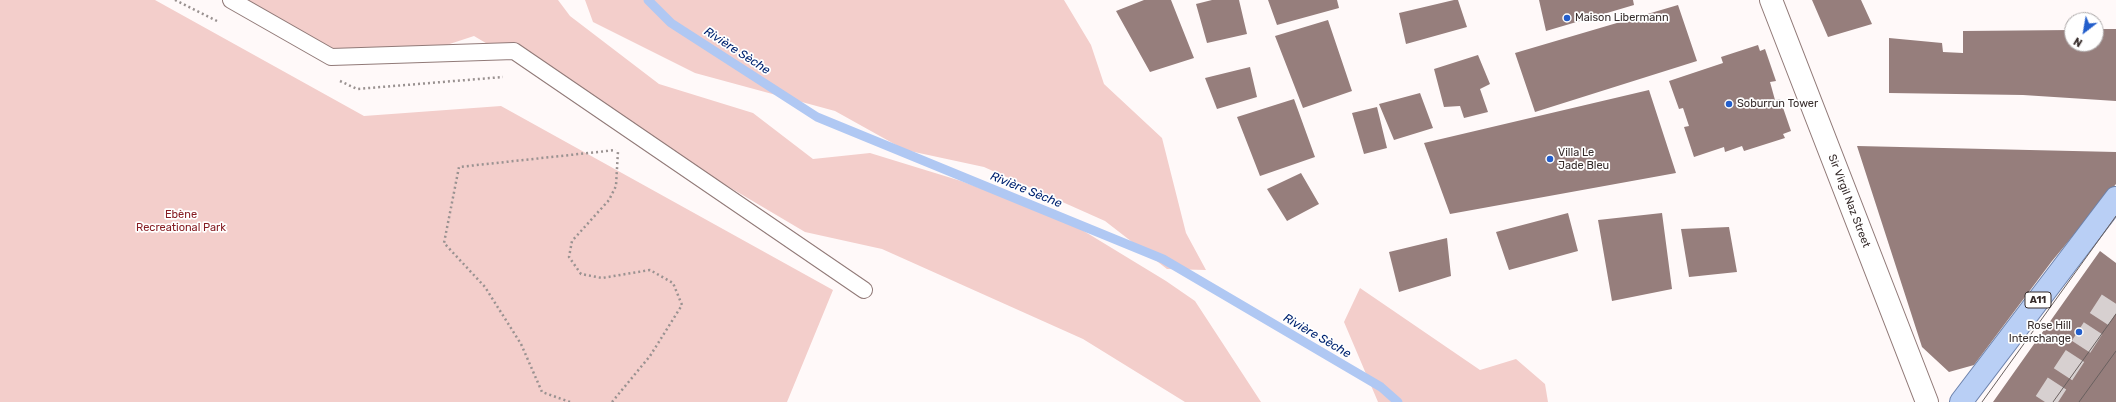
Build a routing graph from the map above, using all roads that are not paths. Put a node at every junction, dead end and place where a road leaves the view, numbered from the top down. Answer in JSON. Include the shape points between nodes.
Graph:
{"nodes":[{"id":1,"x":230,"y":0,"type":"edge"},
{"id":2,"x":1771,"y":0,"type":"edge"},
{"id":3,"x":2116,"y":198,"type":"edge"},
{"id":4,"x":864,"y":290,"type":"dead end"},
{"id":5,"x":1927,"y":402,"type":"edge"},
{"id":6,"x":1961,"y":402,"type":"edge"}],
"edges":[{"from":1,"to":4,"type":"lane","via":[[331,57],[514,51]]},
{"from":2,"to":5,"type":"street","name":"Sir Virgil Naz Street"},
{"from":3,"to":6,"type":"main road","number":"A11"}]}
